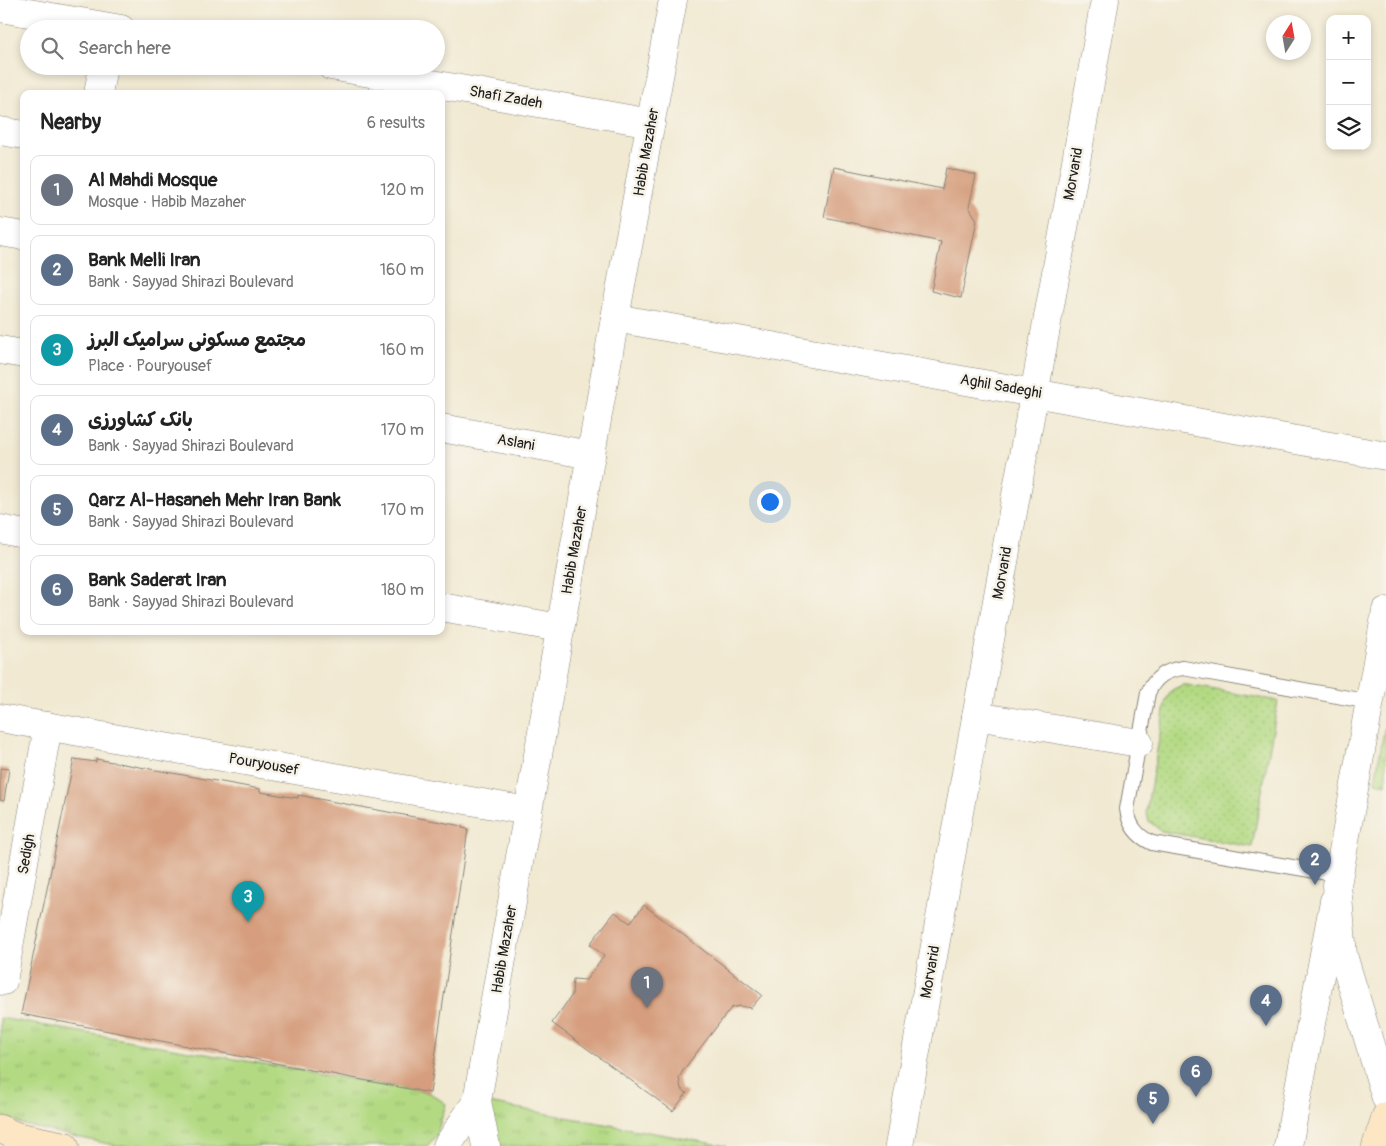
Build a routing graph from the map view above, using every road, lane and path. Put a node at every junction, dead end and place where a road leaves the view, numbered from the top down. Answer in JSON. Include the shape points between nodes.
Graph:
{"nodes":[{"id":1,"x":673,"y":0,"type":"edge"},
{"id":2,"x":1105,"y":0,"type":"edge"},
{"id":3,"x":0,"y":8,"type":"edge"},
{"id":4,"x":68,"y":20,"type":"edge"},
{"id":5,"x":101,"y":75,"type":"edge"},
{"id":6,"x":382,"y":75,"type":"edge"},
{"id":7,"x":99,"y":90,"type":"edge"},
{"id":8,"x":651,"y":123,"type":"junction"},
{"id":9,"x":0,"y":131,"type":"edge"},
{"id":10,"x":20,"y":134,"type":"edge"},
{"id":11,"x":0,"y":232,"type":"edge"},
{"id":12,"x":20,"y":235,"type":"edge"},
{"id":13,"x":615,"y":318,"type":"junction"},
{"id":14,"x":0,"y":350,"type":"edge"},
{"id":15,"x":20,"y":353,"type":"edge"},
{"id":16,"x":1034,"y":392,"type":"junction"},
{"id":17,"x":445,"y":429,"type":"edge"},
{"id":18,"x":591,"y":455,"type":"junction"},
{"id":19,"x":1386,"y":456,"type":"edge"},
{"id":20,"x":0,"y":529,"type":"edge"},
{"id":21,"x":20,"y":533,"type":"edge"},
{"id":22,"x":445,"y":609,"type":"edge"},
{"id":23,"x":1386,"y":611,"type":"edge"},
{"id":24,"x":560,"y":628,"type":"junction"},
{"id":25,"x":1370,"y":702,"type":"junction"},
{"id":26,"x":976,"y":716,"type":"junction"},
{"id":27,"x":0,"y":718,"type":"edge"},
{"id":28,"x":48,"y":726,"type":"junction"},
{"id":29,"x":1139,"y":743,"type":"junction"},
{"id":30,"x":528,"y":811,"type":"junction"},
{"id":31,"x":1338,"y":880,"type":"junction"},
{"id":32,"x":3,"y":981,"type":"dead end"},
{"id":33,"x":1386,"y":1098,"type":"edge"},
{"id":34,"x":477,"y":1101,"type":"junction"},
{"id":35,"x":1386,"y":1116,"type":"edge"},
{"id":36,"x":0,"y":1129,"type":"edge"},
{"id":37,"x":64,"y":1146,"type":"edge"},
{"id":38,"x":447,"y":1146,"type":"edge"},
{"id":39,"x":486,"y":1146,"type":"edge"},
{"id":40,"x":899,"y":1146,"type":"edge"},
{"id":41,"x":1288,"y":1146,"type":"edge"},
{"id":42,"x":1376,"y":1146,"type":"edge"}],
"edges":[{"from":1,"to":8,"type":"street","name":"Habib Mazaher"},
{"from":2,"to":16,"type":"street","name":"Morvarid"},
{"from":3,"to":4,"type":"street"},
{"from":5,"to":7,"type":"street"},
{"from":6,"to":8,"type":"street","name":"Shafi Zadeh"},
{"from":8,"to":13,"type":"street","name":"Habib Mazaher"},
{"from":9,"to":10,"type":"street"},
{"from":11,"to":12,"type":"street"},
{"from":13,"to":16,"type":"street","name":"Aghil Sadeghi"},
{"from":13,"to":18,"type":"street","name":"Habib Mazaher"},
{"from":14,"to":15,"type":"street"},
{"from":16,"to":19,"type":"street","name":"Aghil Sadeghi"},
{"from":16,"to":26,"type":"street","name":"Morvarid"},
{"from":17,"to":18,"type":"street","name":"Aslani"},
{"from":18,"to":24,"type":"street","name":"Habib Mazaher"},
{"from":20,"to":21,"type":"street"},
{"from":22,"to":24,"type":"street"},
{"from":23,"to":25,"type":"street"},
{"from":24,"to":30,"type":"street","name":"Habib Mazaher"},
{"from":25,"to":29,"type":"lane","via":[[1174,669],[1157,678],[1148,693]]},
{"from":25,"to":31,"type":"street"},
{"from":26,"to":29,"type":"street"},
{"from":26,"to":40,"type":"street","name":"Morvarid"},
{"from":27,"to":28,"type":"street","name":"Pouryousef"},
{"from":28,"to":30,"type":"street","name":"Pouryousef"},
{"from":28,"to":32,"type":"street","name":"Sedigh"},
{"from":29,"to":31,"type":"lane","via":[[1127,809],[1132,826],[1144,839]]},
{"from":30,"to":34,"type":"street","name":"Habib Mazaher"},
{"from":31,"to":33,"type":"street","via":[[1343,955]]},
{"from":31,"to":41,"type":"street"},
{"from":34,"to":38,"type":"street"},
{"from":34,"to":39,"type":"street"},
{"from":35,"to":42,"type":"main road"},
{"from":36,"to":37,"type":"main road","via":[[16,1136]]}]}
